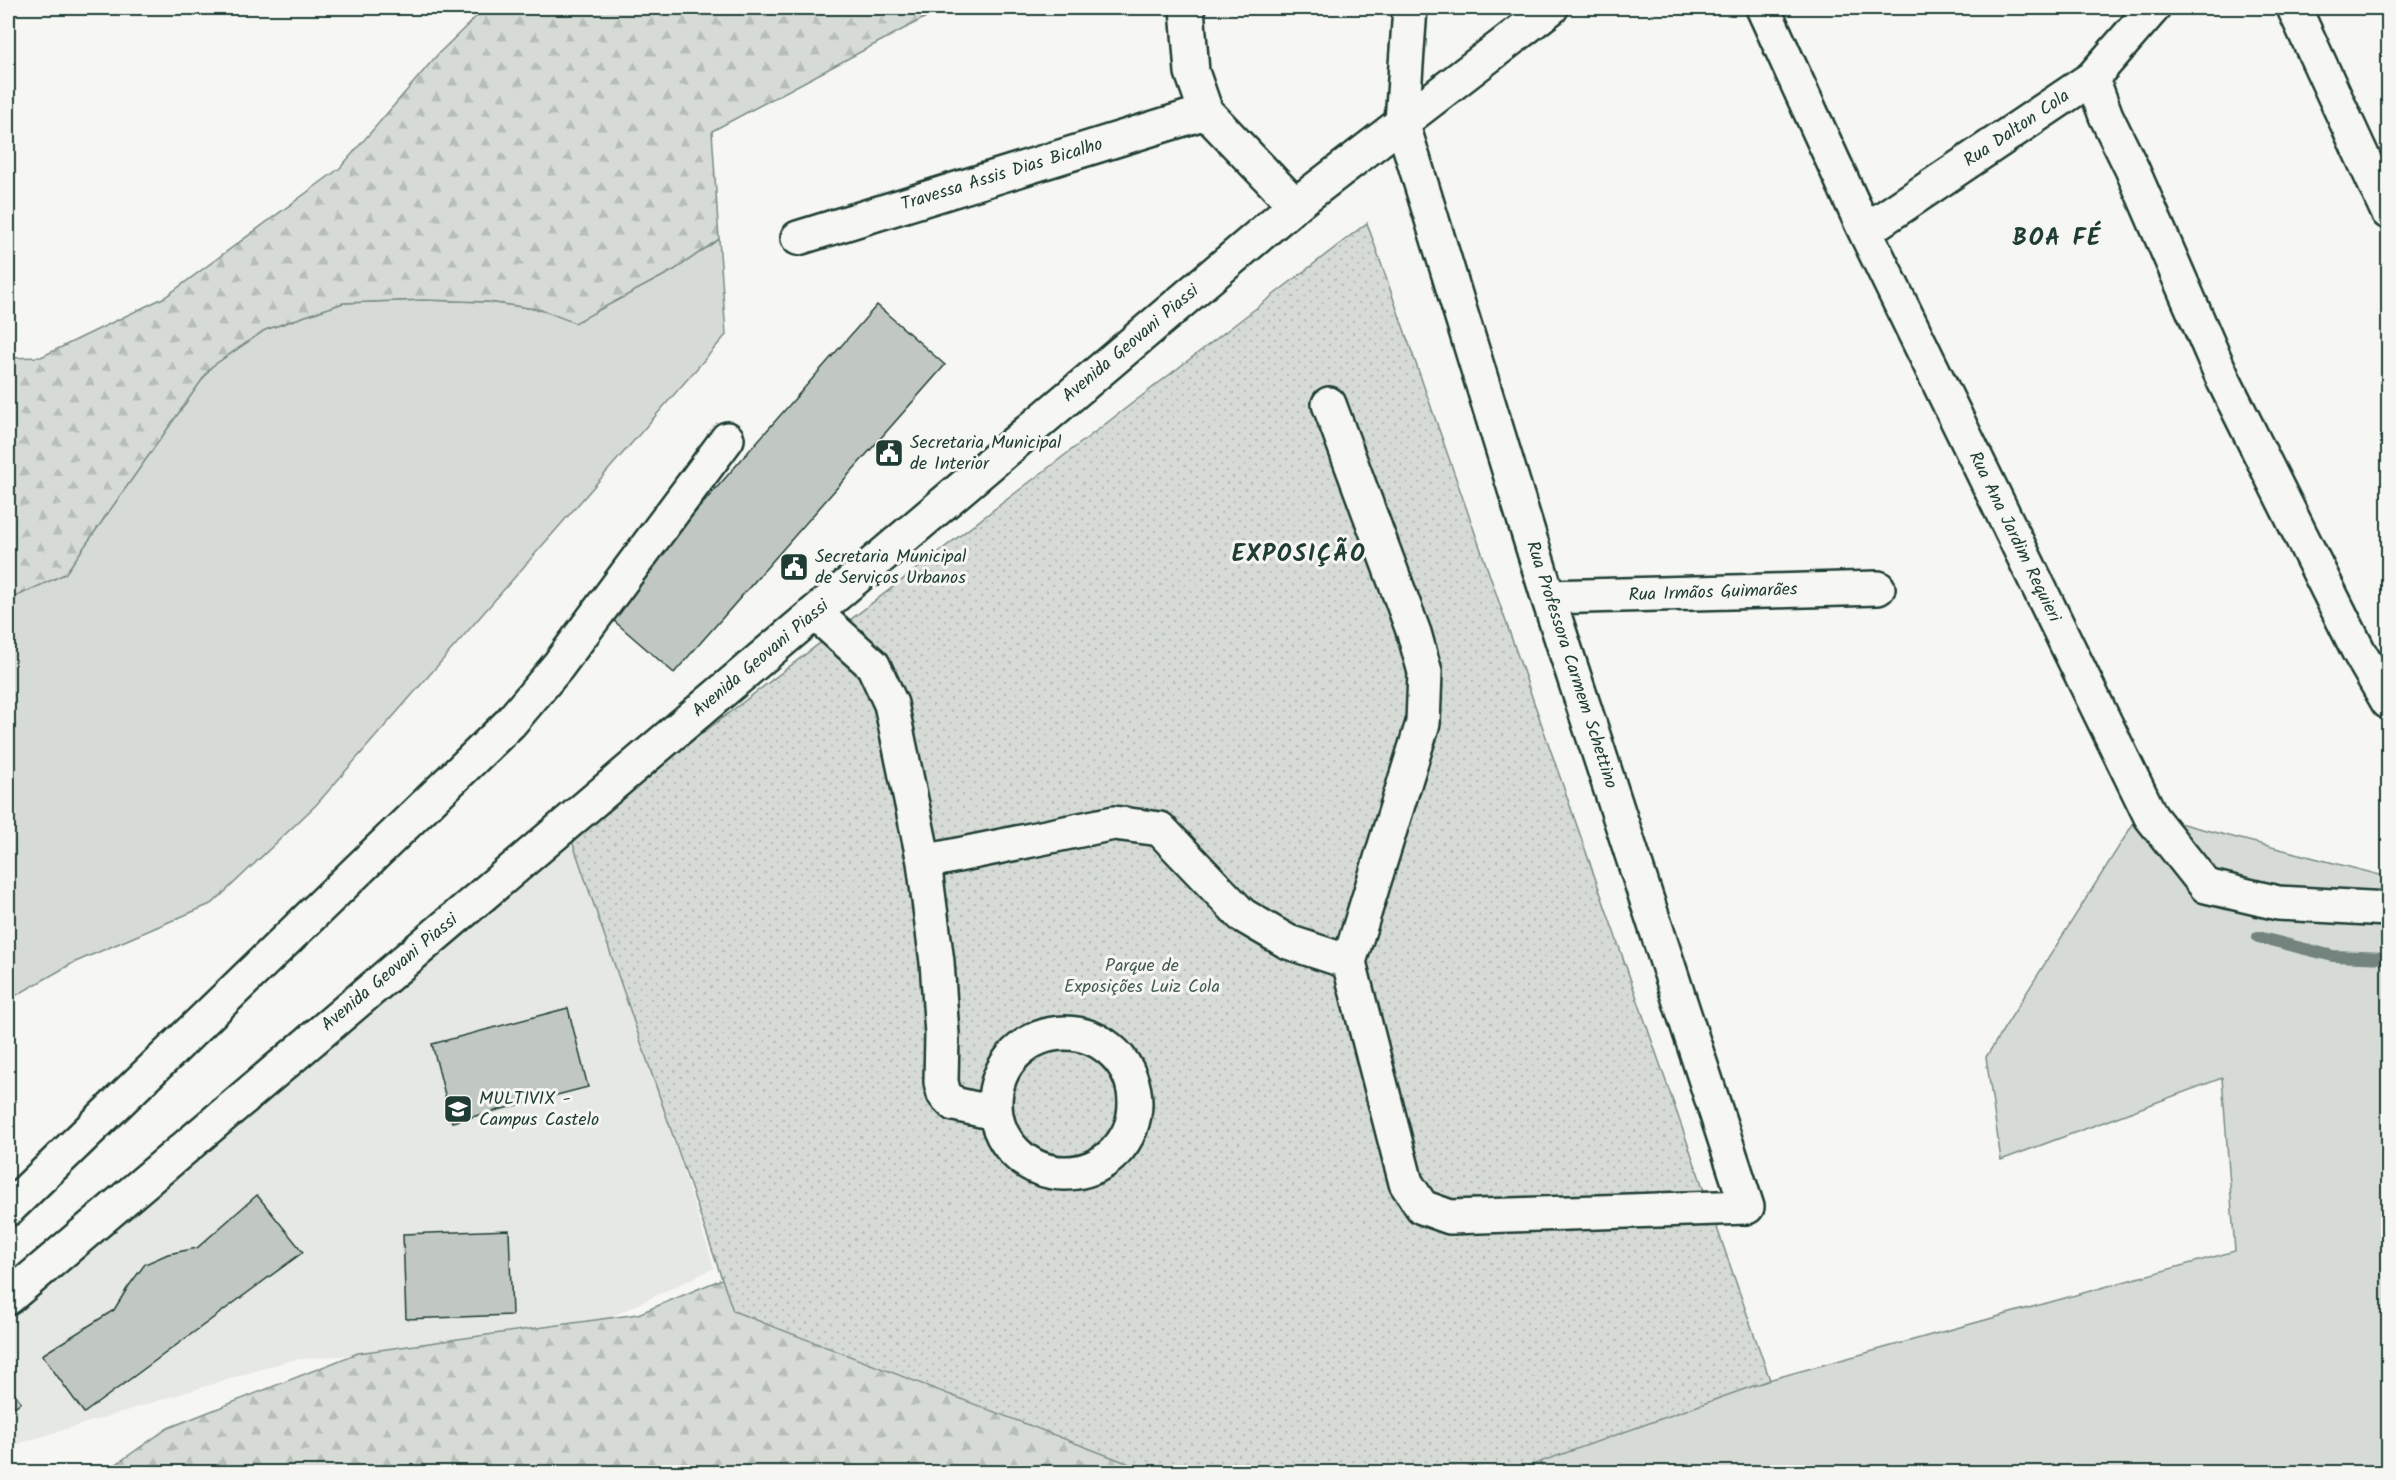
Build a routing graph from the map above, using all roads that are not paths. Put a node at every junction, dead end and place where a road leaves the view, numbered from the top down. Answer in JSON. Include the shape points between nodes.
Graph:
{"nodes":[{"id":1,"x":1187,"y":8,"type":"edge"},
{"id":2,"x":1410,"y":8,"type":"edge"},
{"id":3,"x":1551,"y":8,"type":"edge"},
{"id":4,"x":1763,"y":8,"type":"edge"},
{"id":5,"x":2153,"y":8,"type":"edge"},
{"id":6,"x":2294,"y":8,"type":"edge"},
{"id":7,"x":2092,"y":78,"type":"junction"},
{"id":8,"x":1206,"y":112,"type":"junction"},
{"id":9,"x":1402,"y":122,"type":"junction"},
{"id":10,"x":1295,"y":206,"type":"junction"},
{"id":11,"x":2388,"y":212,"type":"edge"},
{"id":12,"x":1865,"y":231,"type":"junction"},
{"id":13,"x":798,"y":238,"type":"dead end"},
{"id":14,"x":1329,"y":404,"type":"dead end"},
{"id":15,"x":727,"y":439,"type":"dead end"},
{"id":16,"x":1878,"y":588,"type":"dead end"},
{"id":17,"x":1548,"y":597,"type":"junction"},
{"id":18,"x":815,"y":613,"type":"junction"},
{"id":19,"x":2388,"y":702,"type":"edge"},
{"id":20,"x":924,"y":862,"type":"junction"},
{"id":21,"x":2388,"y":909,"type":"edge"},
{"id":22,"x":1349,"y":962,"type":"junction"},
{"id":23,"x":994,"y":1113,"type":"junction"},
{"id":24,"x":8,"y":1209,"type":"edge"},
{"id":25,"x":8,"y":1298,"type":"edge"}],
"edges":[{"from":1,"to":8,"type":"street","via":[[1192,72]]},
{"from":2,"to":9,"type":"street"},
{"from":3,"to":9,"type":"street","name":"Avenida Geovani Piassi"},
{"from":4,"to":12,"type":"street","name":"Rua Ana Jardim Requieri"},
{"from":5,"to":7,"type":"street","name":"Rua Dalton Cola"},
{"from":6,"to":11,"type":"street"},
{"from":7,"to":12,"type":"street","name":"Rua Dalton Cola"},
{"from":7,"to":19,"type":"street","via":[[2224,381],[2359,652]]},
{"from":8,"to":10,"type":"street"},
{"from":8,"to":13,"type":"street","name":"Travessa Assis Dias Bicalho"},
{"from":9,"to":10,"type":"street","name":"Avenida Geovani Piassi"},
{"from":9,"to":17,"type":"street","name":"Rua Professora Carmem Schettino"},
{"from":10,"to":18,"type":"street","name":"Avenida Geovani Piassi"},
{"from":12,"to":21,"type":"street","name":"Rua Ana Jardim Requieri","via":[[2151,817],[2206,886],[2278,903]]},
{"from":14,"to":22,"type":"street","via":[[1425,672],[1424,723]]},
{"from":15,"to":24,"type":"street","via":[[558,666],[510,723]]},
{"from":16,"to":17,"type":"street","name":"Rua Irmãos Guimarães"},
{"from":17,"to":22,"type":"street","name":"Rua Professora Carmem Schettino","via":[[1747,1207],[1450,1217],[1422,1207],[1406,1184]]},
{"from":18,"to":20,"type":"street","via":[[873,665],[891,704]]},
{"from":18,"to":25,"type":"street","name":"Avenida Geovani Piassi"},
{"from":20,"to":22,"type":"street","via":[[1114,823],[1160,829],[1242,915],[1288,942]]},
{"from":20,"to":23,"type":"street","via":[[937,962],[944,1094],[954,1104]]},
{"from":23,"to":23,"type":"street","via":[[1011,1150],[1044,1173],[1085,1173],[1120,1151],[1136,1114],[1131,1073],[1104,1042],[1065,1031],[1026,1042],[999,1073]]}]}
